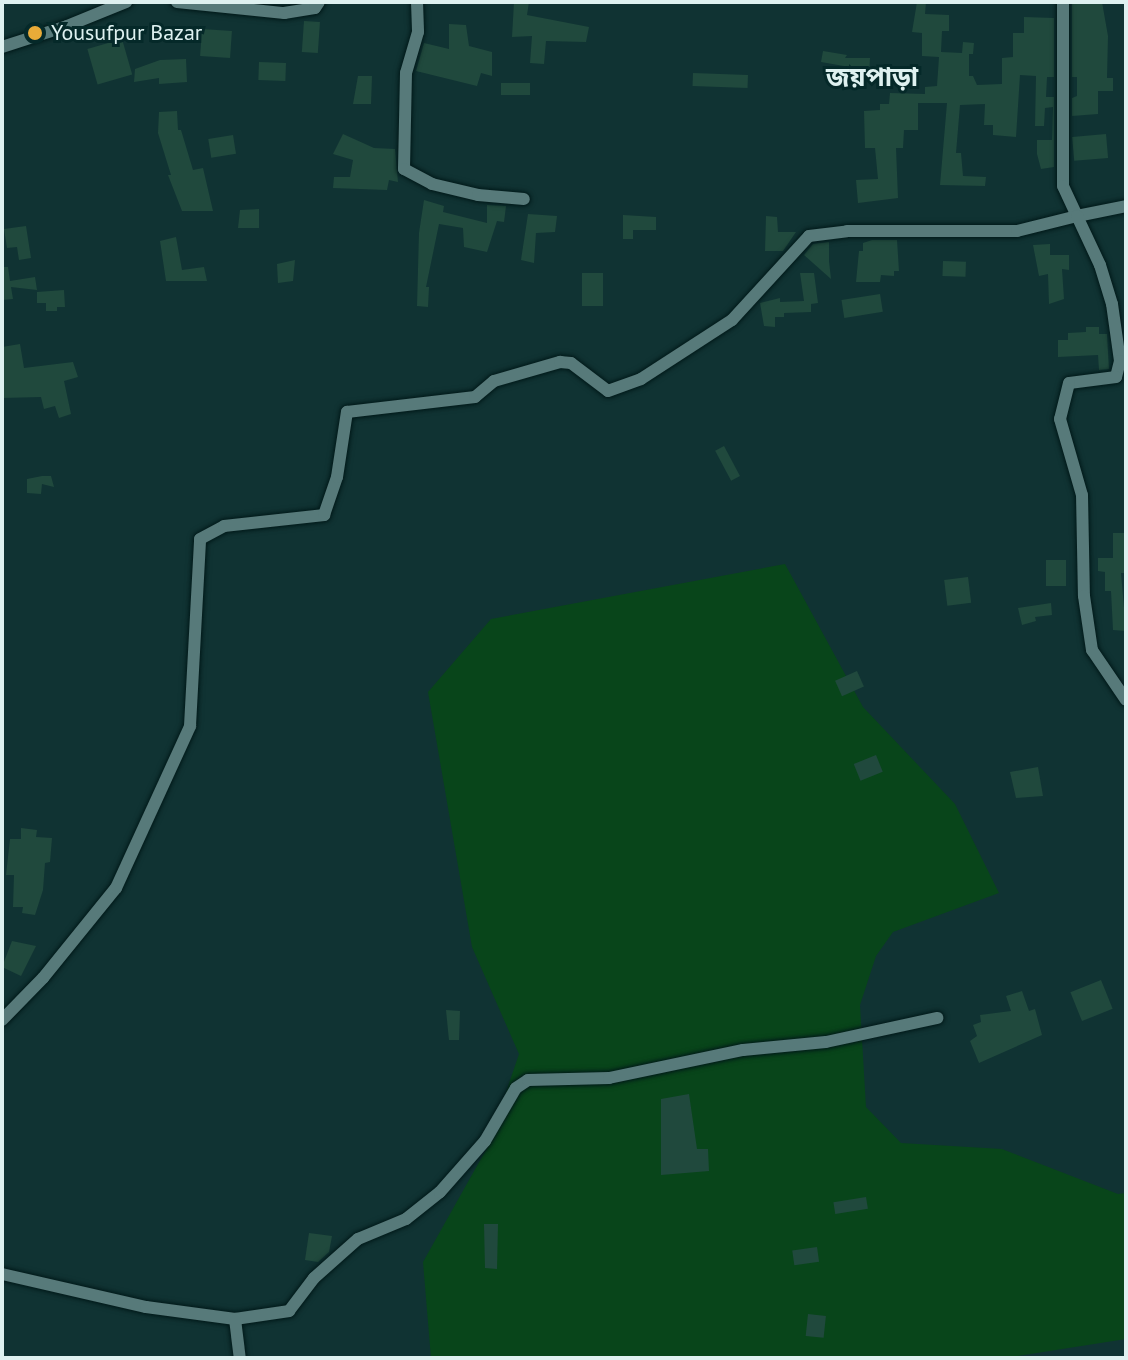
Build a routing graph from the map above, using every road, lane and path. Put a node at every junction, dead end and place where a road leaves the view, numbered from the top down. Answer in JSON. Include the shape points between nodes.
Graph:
{"nodes":[{"id":1,"x":126,"y":2,"type":"edge"},
{"id":2,"x":177,"y":2,"type":"edge"},
{"id":3,"x":417,"y":2,"type":"edge"},
{"id":4,"x":1063,"y":2,"type":"edge"},
{"id":5,"x":317,"y":5,"type":"edge"},
{"id":6,"x":2,"y":47,"type":"edge"},
{"id":7,"x":524,"y":199,"type":"dead end"},
{"id":8,"x":1126,"y":206,"type":"edge"},
{"id":9,"x":1077,"y":216,"type":"junction"},
{"id":10,"x":1126,"y":700,"type":"edge"},
{"id":11,"x":937,"y":1018,"type":"dead end"},
{"id":12,"x":2,"y":1020,"type":"edge"},
{"id":13,"x":2,"y":1274,"type":"edge"},
{"id":14,"x":235,"y":1319,"type":"junction"},
{"id":15,"x":240,"y":1358,"type":"edge"}],
"edges":[{"from":1,"to":6,"type":"street"},
{"from":2,"to":5,"type":"street","via":[[284,13]]},
{"from":3,"to":7,"type":"street","via":[[418,32],[406,73],[404,169],[432,184]]},
{"from":4,"to":9,"type":"street","via":[[1063,186]]},
{"from":8,"to":9,"type":"street"},
{"from":9,"to":10,"type":"street","via":[[1112,304],[1120,361],[1116,377],[1069,383],[1060,419],[1082,495],[1084,596],[1092,650]]},
{"from":9,"to":12,"type":"street","via":[[1017,231],[847,231],[809,236],[732,320],[621,389],[608,391],[571,363],[560,362],[494,381],[475,397],[347,412],[337,477],[324,515],[224,526],[200,539],[190,726],[116,888]]},
{"from":11,"to":14,"type":"street","via":[[609,1078],[528,1080],[516,1088],[485,1141],[440,1192],[406,1219],[358,1239],[314,1278],[289,1311]]},
{"from":13,"to":14,"type":"street","via":[[146,1307]]},
{"from":14,"to":15,"type":"street"}]}
